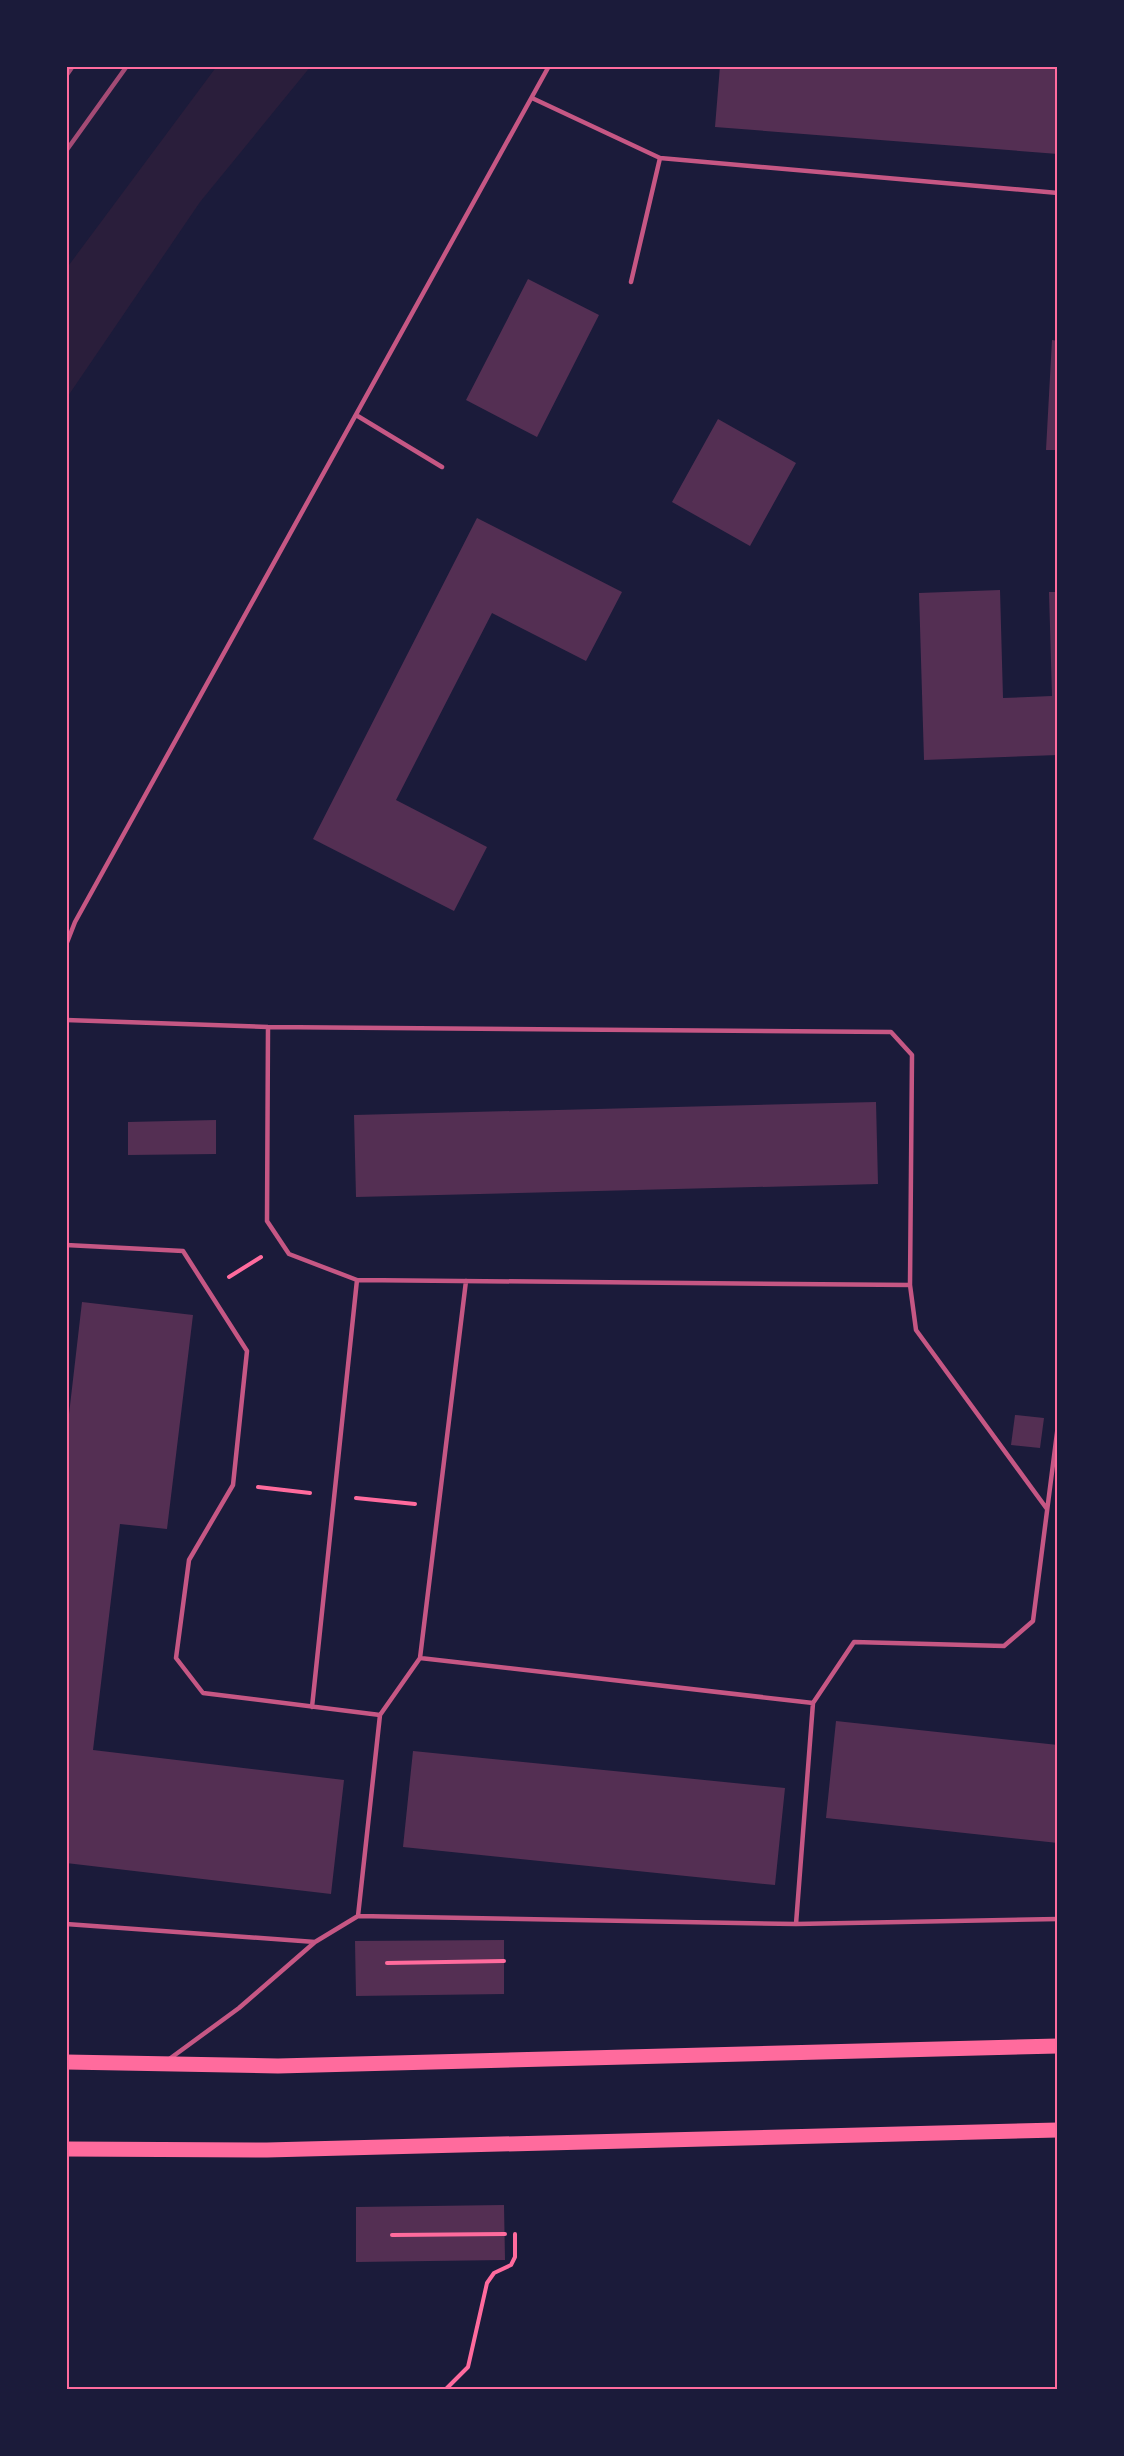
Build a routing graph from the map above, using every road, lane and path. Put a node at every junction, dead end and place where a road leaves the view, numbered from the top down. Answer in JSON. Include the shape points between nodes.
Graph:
{"nodes":[{"id":1,"x":549,"y":66,"type":"edge"},
{"id":2,"x":532,"y":98,"type":"junction"},
{"id":3,"x":660,"y":158,"type":"junction"},
{"id":4,"x":1058,"y":193,"type":"edge"},
{"id":5,"x":631,"y":282,"type":"dead end"},
{"id":6,"x":356,"y":415,"type":"junction"},
{"id":7,"x":442,"y":468,"type":"dead end"},
{"id":8,"x":66,"y":945,"type":"edge"},
{"id":9,"x":66,"y":1020,"type":"edge"},
{"id":10,"x":268,"y":1027,"type":"junction"},
{"id":11,"x":282,"y":1244,"type":"junction"},
{"id":12,"x":66,"y":1245,"type":"edge"},
{"id":13,"x":357,"y":1280,"type":"junction"},
{"id":14,"x":466,"y":1281,"type":"junction"},
{"id":15,"x":910,"y":1285,"type":"junction"},
{"id":16,"x":208,"y":1290,"type":"junction"},
{"id":17,"x":1058,"y":1425,"type":"edge"},
{"id":18,"x":1047,"y":1509,"type":"junction"},
{"id":19,"x":420,"y":1658,"type":"junction"},
{"id":20,"x":813,"y":1703,"type":"junction"},
{"id":21,"x":312,"y":1707,"type":"junction"},
{"id":22,"x":380,"y":1715,"type":"junction"},
{"id":23,"x":358,"y":1916,"type":"junction"},
{"id":24,"x":1058,"y":1919,"type":"edge"},
{"id":25,"x":66,"y":1924,"type":"edge"},
{"id":26,"x":796,"y":1924,"type":"junction"},
{"id":27,"x":315,"y":1942,"type":"junction"},
{"id":28,"x":504,"y":1961,"type":"dead end"},
{"id":29,"x":387,"y":1964,"type":"dead end"},
{"id":30,"x":1058,"y":2046,"type":"edge"},
{"id":31,"x":66,"y":2062,"type":"edge"},
{"id":32,"x":163,"y":2063,"type":"junction"},
{"id":33,"x":1058,"y":2130,"type":"edge"},
{"id":34,"x":66,"y":2149,"type":"edge"},
{"id":35,"x":505,"y":2234,"type":"dead end"},
{"id":36,"x":515,"y":2234,"type":"dead end"},
{"id":37,"x":392,"y":2235,"type":"dead end"},
{"id":38,"x":445,"y":2390,"type":"edge"}],
"edges":[{"from":1,"to":2,"type":"lane"},
{"from":2,"to":3,"type":"lane"},
{"from":2,"to":6,"type":"lane"},
{"from":3,"to":4,"type":"lane"},
{"from":3,"to":5,"type":"lane"},
{"from":6,"to":7,"type":"lane"},
{"from":6,"to":8,"type":"lane","via":[[75,922]]},
{"from":9,"to":10,"type":"lane"},
{"from":10,"to":11,"type":"lane","via":[[267,1221]]},
{"from":10,"to":15,"type":"lane","via":[[891,1032],[912,1055]]},
{"from":11,"to":13,"type":"lane","via":[[289,1254]]},
{"from":11,"to":16,"type":"path"},
{"from":12,"to":16,"type":"lane","via":[[183,1251]]},
{"from":13,"to":14,"type":"lane"},
{"from":13,"to":21,"type":"lane"},
{"from":14,"to":15,"type":"lane"},
{"from":14,"to":19,"type":"lane"},
{"from":15,"to":18,"type":"lane","via":[[916,1330]]},
{"from":16,"to":21,"type":"lane","via":[[247,1351],[233,1485],[189,1560],[176,1658],[203,1693]]},
{"from":17,"to":18,"type":"lane"},
{"from":18,"to":20,"type":"lane","via":[[1033,1621],[1004,1646],[854,1642]]},
{"from":19,"to":20,"type":"lane"},
{"from":19,"to":22,"type":"lane"},
{"from":20,"to":26,"type":"lane"},
{"from":21,"to":22,"type":"lane"},
{"from":22,"to":23,"type":"lane"},
{"from":23,"to":26,"type":"lane"},
{"from":23,"to":27,"type":"lane"},
{"from":24,"to":26,"type":"lane"},
{"from":25,"to":27,"type":"lane"},
{"from":27,"to":32,"type":"lane","via":[[239,2008]]},
{"from":28,"to":29,"type":"path"},
{"from":30,"to":32,"type":"main road","via":[[278,2066]]},
{"from":31,"to":32,"type":"main road"},
{"from":33,"to":34,"type":"main road","via":[[267,2150]]},
{"from":35,"to":37,"type":"path"},
{"from":36,"to":38,"type":"path","via":[[511,2265],[494,2272],[486,2283],[468,2367]]}]}
